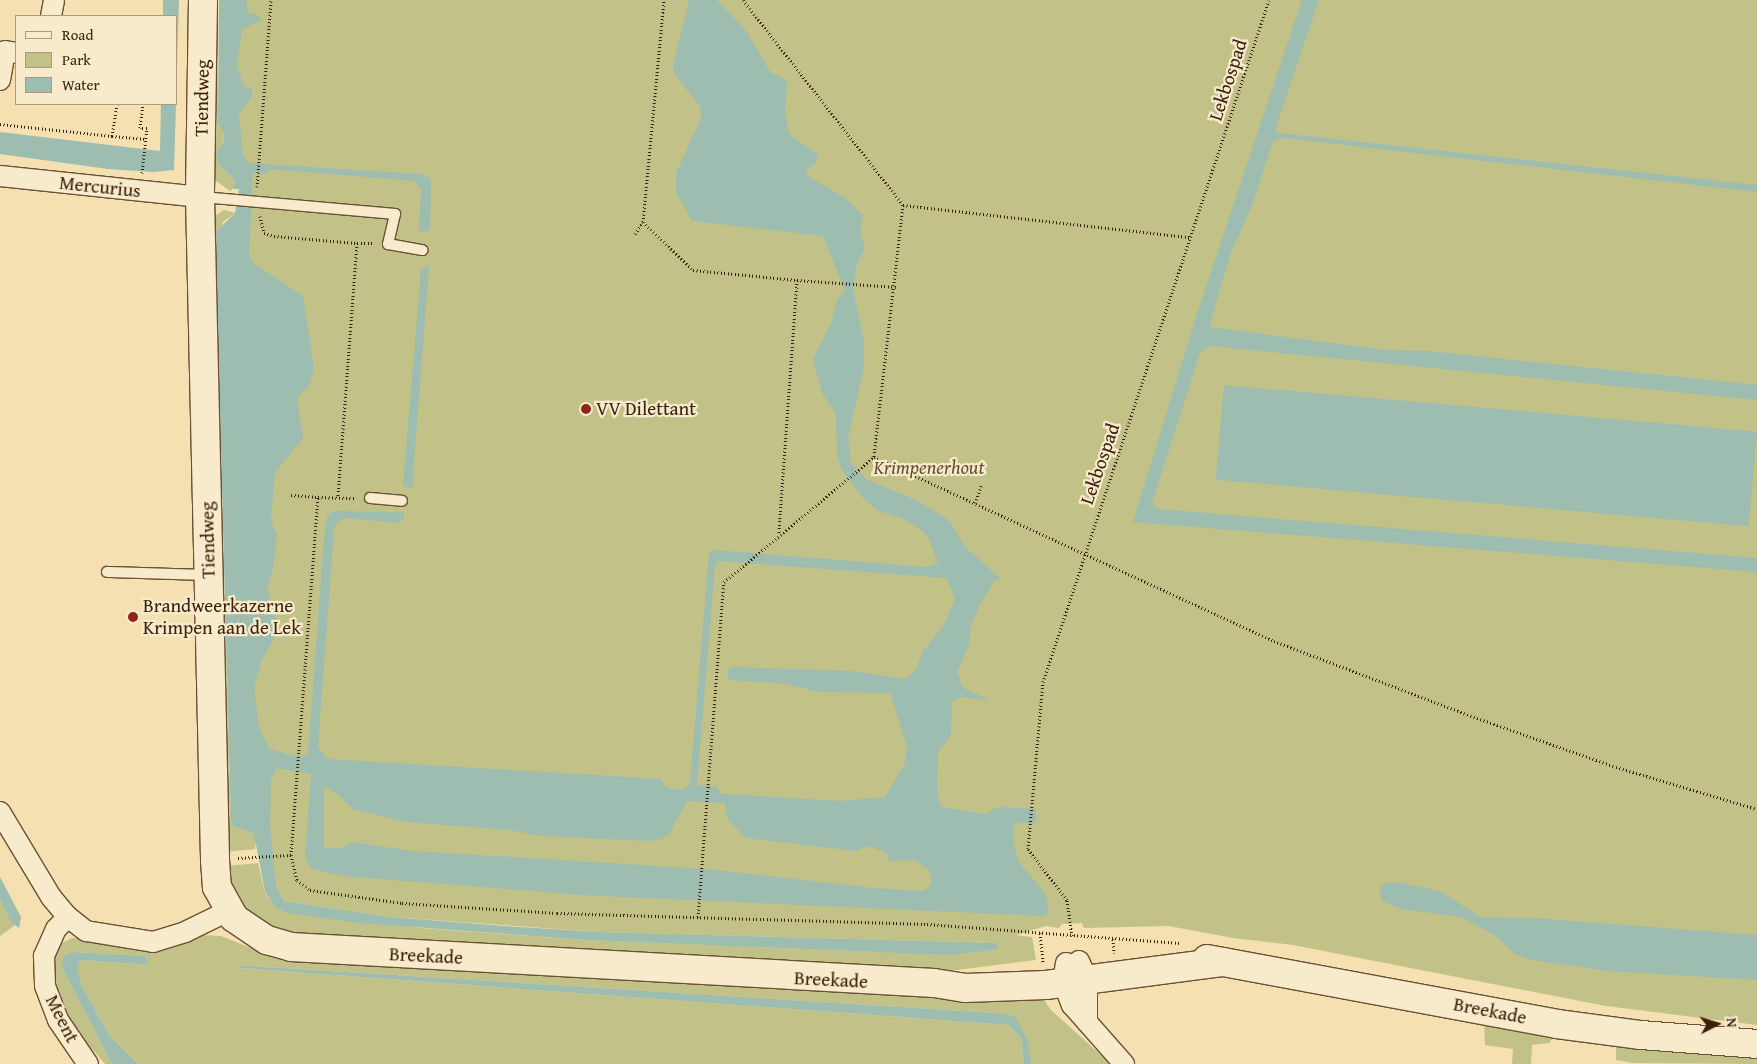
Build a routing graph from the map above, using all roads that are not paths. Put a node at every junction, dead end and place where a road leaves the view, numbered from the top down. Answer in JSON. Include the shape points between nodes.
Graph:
{"nodes":[{"id":1,"x":54,"y":0,"type":"edge"},
{"id":2,"x":203,"y":0,"type":"edge"},
{"id":3,"x":52,"y":15,"type":"edge"},
{"id":4,"x":15,"y":53,"type":"edge"},
{"id":5,"x":0,"y":80,"type":"edge"},
{"id":6,"x":0,"y":176,"type":"edge"},
{"id":7,"x":200,"y":197,"type":"junction"},
{"id":8,"x":422,"y":250,"type":"dead end"},
{"id":9,"x":370,"y":498,"type":"road end"},
{"id":10,"x":402,"y":501,"type":"dead end"},
{"id":11,"x":107,"y":572,"type":"dead end"},
{"id":12,"x":201,"y":575,"type":"junction"},
{"id":13,"x":0,"y":812,"type":"edge"},
{"id":14,"x":228,"y":911,"type":"junction"},
{"id":15,"x":68,"y":917,"type":"junction"},
{"id":16,"x":1074,"y":964,"type":"junction"},
{"id":17,"x":1757,"y":1044,"type":"edge"},
{"id":18,"x":88,"y":1064,"type":"edge"},
{"id":19,"x":1124,"y":1064,"type":"edge"}],
"edges":[{"from":1,"to":3,"type":"street"},
{"from":2,"to":7,"type":"main road","name":"Tiendweg"},
{"from":4,"to":5,"type":"street","via":[[5,51]]},
{"from":6,"to":7,"type":"street","name":"Mercurius"},
{"from":7,"to":8,"type":"lane","via":[[395,214],[388,244]]},
{"from":7,"to":12,"type":"main road","name":"Tiendweg"},
{"from":9,"to":10,"type":"lane"},
{"from":11,"to":12,"type":"lane"},
{"from":12,"to":14,"type":"main road","name":"Tiendweg","via":[[211,635],[215,860],[218,886]]},
{"from":13,"to":15,"type":"street","via":[[51,897]]},
{"from":14,"to":15,"type":"street","via":[[185,932],[153,942],[92,932]]},
{"from":14,"to":16,"type":"main road","name":"Breekade","via":[[247,929],[267,940],[292,947],[934,984]]},
{"from":15,"to":18,"type":"street","name":"Meent","via":[[56,929],[44,956],[45,986],[58,1020]]},
{"from":16,"to":17,"type":"main road","name":"Breekade","via":[[1224,962],[1557,1024],[1640,1035]]},
{"from":16,"to":19,"type":"street","via":[[1087,1022]]}]}
